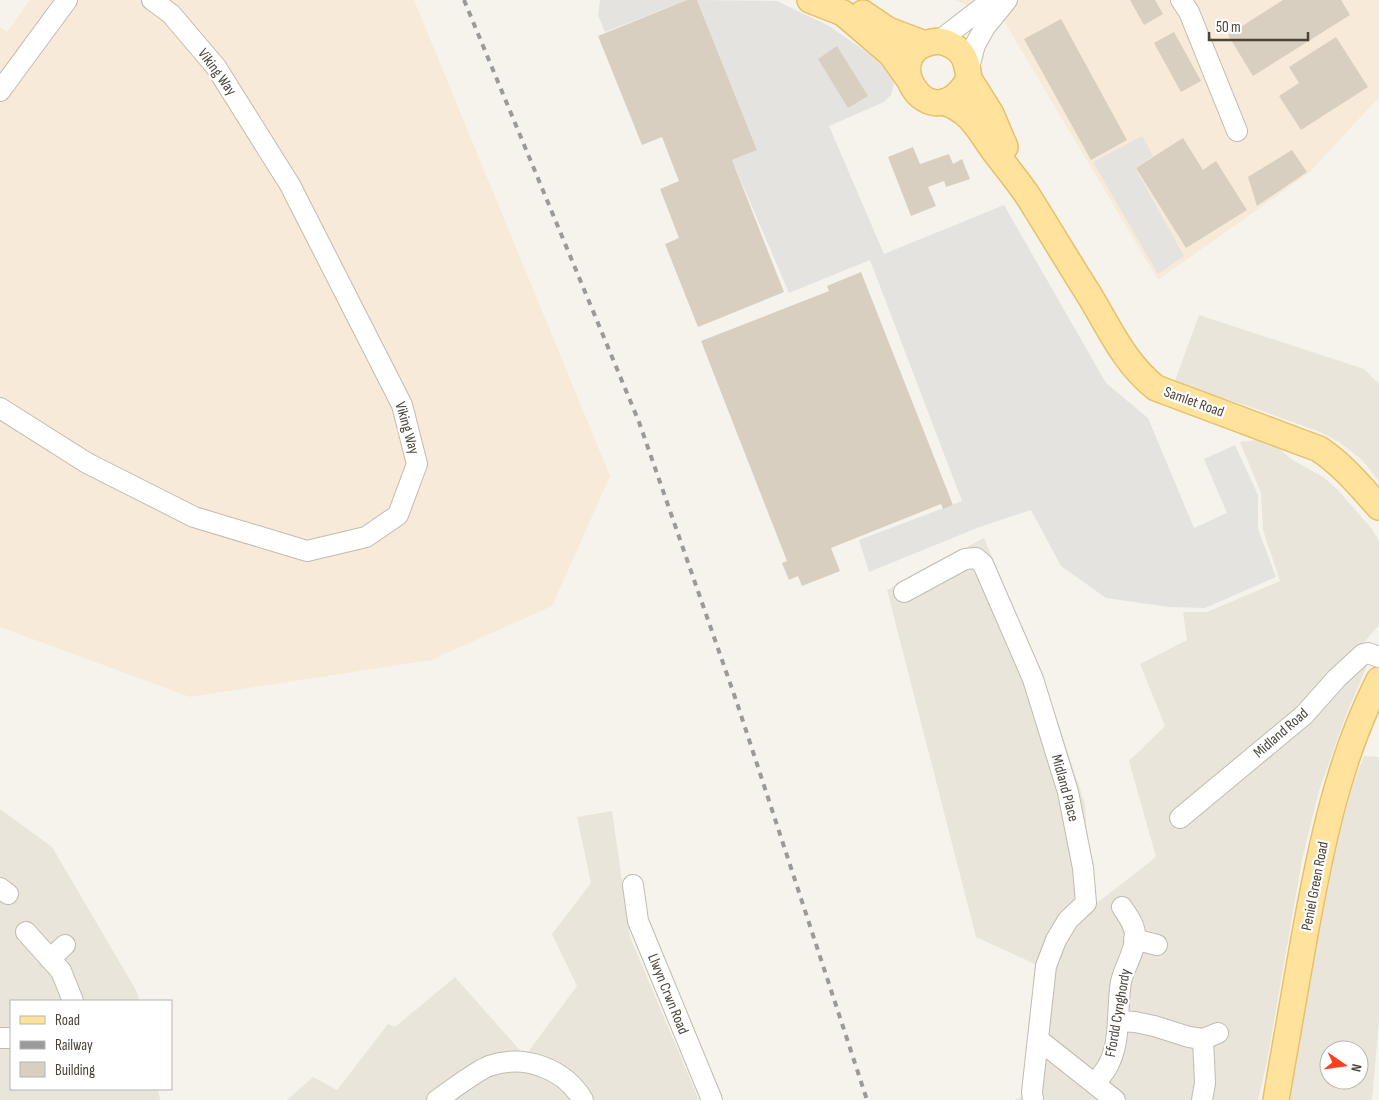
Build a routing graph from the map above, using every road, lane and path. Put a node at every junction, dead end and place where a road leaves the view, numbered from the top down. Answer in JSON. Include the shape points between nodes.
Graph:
{"nodes":[{"id":1,"x":67,"y":0,"type":"edge"},
{"id":2,"x":152,"y":0,"type":"edge"},
{"id":3,"x":810,"y":0,"type":"edge"},
{"id":4,"x":992,"y":0,"type":"edge"},
{"id":5,"x":1007,"y":0,"type":"edge"},
{"id":6,"x":1181,"y":0,"type":"edge"},
{"id":7,"x":843,"y":5,"type":"edge"},
{"id":8,"x":932,"y":43,"type":"junction"},
{"id":9,"x":969,"y":75,"type":"junction"},
{"id":10,"x":908,"y":78,"type":"junction"},
{"id":11,"x":0,"y":91,"type":"edge"},
{"id":12,"x":944,"y":102,"type":"junction"},
{"id":13,"x":1237,"y":131,"type":"dead end"},
{"id":14,"x":1025,"y":192,"type":"junction"},
{"id":15,"x":0,"y":408,"type":"edge"},
{"id":16,"x":1379,"y":508,"type":"edge"},
{"id":17,"x":904,"y":592,"type":"dead end"},
{"id":18,"x":1379,"y":657,"type":"edge"},
{"id":19,"x":1379,"y":680,"type":"edge"},
{"id":20,"x":1180,"y":818,"type":"dead end"},
{"id":21,"x":632,"y":885,"type":"dead end"},
{"id":22,"x":1122,"y":907,"type":"dead end"},
{"id":23,"x":26,"y":932,"type":"dead end"},
{"id":24,"x":1134,"y":939,"type":"junction"},
{"id":25,"x":65,"y":945,"type":"dead end"},
{"id":26,"x":1157,"y":945,"type":"dead end"},
{"id":27,"x":50,"y":959,"type":"junction"},
{"id":28,"x":73,"y":1000,"type":"edge"},
{"id":29,"x":1118,"y":1021,"type":"junction"},
{"id":30,"x":1038,"y":1040,"type":"junction"},
{"id":31,"x":1095,"y":1084,"type":"junction"},
{"id":32,"x":437,"y":1100,"type":"edge"},
{"id":33,"x":583,"y":1100,"type":"edge"},
{"id":34,"x":712,"y":1100,"type":"edge"},
{"id":35,"x":1032,"y":1100,"type":"edge"},
{"id":36,"x":1115,"y":1100,"type":"edge"},
{"id":37,"x":1204,"y":1100,"type":"edge"},
{"id":38,"x":1276,"y":1100,"type":"edge"}],
"edges":[{"from":1,"to":11,"type":"street"},
{"from":2,"to":15,"type":"street","name":"Viking Way","via":[[170,14],[216,66],[290,185],[402,404],[417,464],[398,515],[366,537],[308,552],[194,517],[87,463]]},
{"from":3,"to":7,"type":"main road"},
{"from":4,"to":8,"type":"street"},
{"from":5,"to":9,"type":"street","via":[[975,45]]},
{"from":6,"to":13,"type":"street","via":[[1189,12]]},
{"from":7,"to":8,"type":"main road","via":[[888,30]]},
{"from":7,"to":10,"type":"main road","via":[[891,54]]},
{"from":8,"to":9,"type":"main road","via":[[948,43],[963,54]]},
{"from":8,"to":10,"type":"main road","via":[[913,54]]},
{"from":9,"to":12,"type":"main road","via":[[959,94]]},
{"from":9,"to":14,"type":"main road","name":"Samlet Road","via":[[991,114]]},
{"from":10,"to":12,"type":"main road","via":[[915,92],[922,97]]},
{"from":12,"to":14,"type":"main road","name":"Samlet Road","via":[[966,112],[975,121]]},
{"from":14,"to":16,"type":"main road","name":"Samlet Road","via":[[1118,345],[1142,377],[1156,388],[1319,449],[1341,466]]},
{"from":17,"to":30,"type":"street","name":"Midland Place","via":[[965,559],[976,558],[983,564],[1033,680],[1068,792],[1083,868],[1086,904],[1068,920],[1046,966]]},
{"from":18,"to":20,"type":"street","name":"Midland Road","via":[[1363,654],[1304,715]]},
{"from":19,"to":38,"type":"main road","name":"Peniel Green Road","via":[[1355,736],[1324,840]]},
{"from":21,"to":34,"type":"street","name":"Llwyn Crwn Road","via":[[638,921]]},
{"from":22,"to":24,"type":"street","via":[[1132,924]]},
{"from":23,"to":27,"type":"street"},
{"from":24,"to":26,"type":"street"},
{"from":24,"to":29,"type":"street","name":"Ffordd Cynghordy","via":[[1121,982]]},
{"from":25,"to":27,"type":"street"},
{"from":27,"to":28,"type":"street","via":[[61,971]]},
{"from":29,"to":31,"type":"street","name":"Ffordd Cynghordy","via":[[1110,1059]]},
{"from":29,"to":37,"type":"street","via":[[1145,1024],[1189,1037],[1210,1036]]},
{"from":30,"to":31,"type":"street"},
{"from":30,"to":35,"type":"street","name":"Midland Place"},
{"from":31,"to":36,"type":"street"},
{"from":32,"to":33,"type":"street","via":[[487,1067],[513,1061],[546,1068],[564,1078]]}]}
